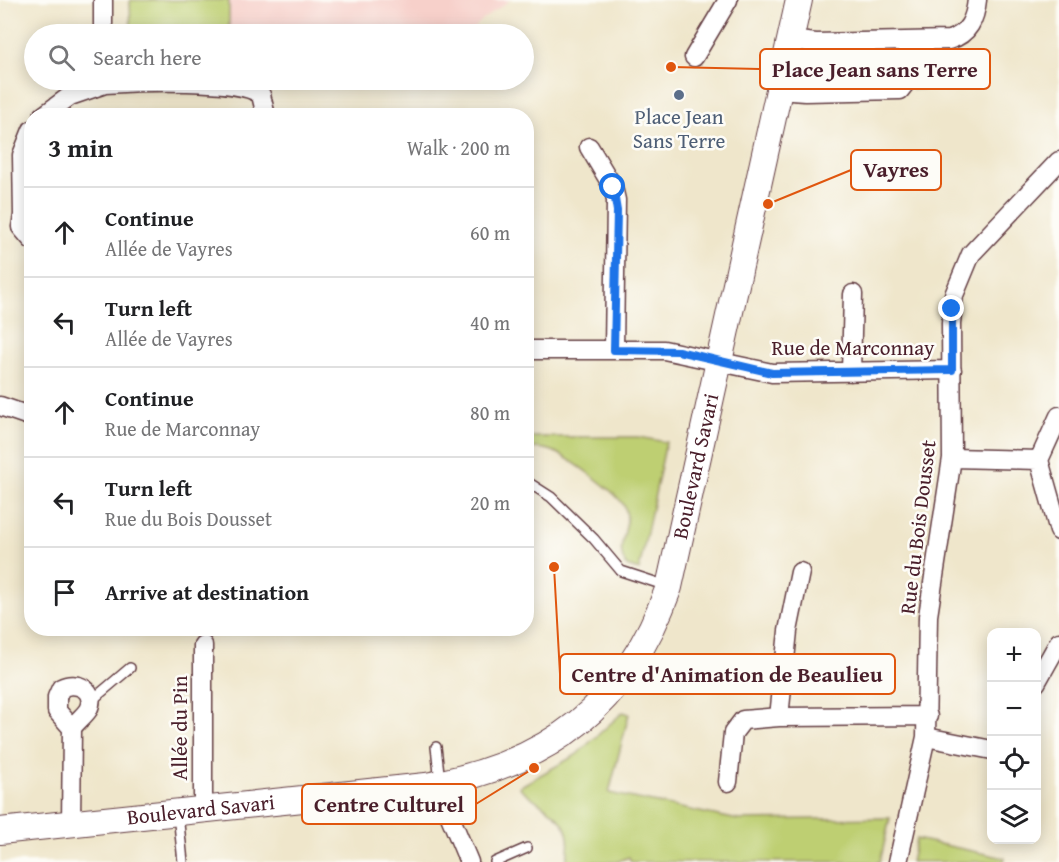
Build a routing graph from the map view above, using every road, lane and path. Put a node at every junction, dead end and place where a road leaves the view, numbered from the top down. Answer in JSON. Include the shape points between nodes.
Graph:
{"nodes":[{"id":1,"x":103,"y":0,"type":"edge"},
{"id":2,"x":728,"y":0,"type":"edge"},
{"id":3,"x":799,"y":0,"type":"edge"},
{"id":4,"x":977,"y":0,"type":"edge"},
{"id":5,"x":103,"y":24,"type":"edge"},
{"id":6,"x":789,"y":40,"type":"junction"},
{"id":7,"x":907,"y":42,"type":"junction"},
{"id":8,"x":694,"y":57,"type":"dead end"},
{"id":9,"x":85,"y":90,"type":"edge"},
{"id":10,"x":252,"y":90,"type":"edge"},
{"id":11,"x":778,"y":90,"type":"junction"},
{"id":12,"x":54,"y":108,"type":"edge"},
{"id":13,"x":264,"y":108,"type":"edge"},
{"id":14,"x":589,"y":147,"type":"dead end"},
{"id":15,"x":24,"y":150,"type":"edge"},
{"id":16,"x":1059,"y":161,"type":"edge"},
{"id":17,"x":24,"y":177,"type":"edge"},
{"id":18,"x":853,"y":294,"type":"dead end"},
{"id":19,"x":534,"y":350,"type":"edge"},
{"id":20,"x":614,"y":350,"type":"junction"},
{"id":21,"x":719,"y":361,"type":"junction"},
{"id":22,"x":952,"y":370,"type":"junction"},
{"id":23,"x":851,"y":372,"type":"junction"},
{"id":24,"x":0,"y":406,"type":"edge"},
{"id":25,"x":24,"y":414,"type":"edge"},
{"id":26,"x":1059,"y":416,"type":"edge"},
{"id":27,"x":952,"y":458,"type":"junction"},
{"id":28,"x":1039,"y":460,"type":"junction"},
{"id":29,"x":534,"y":486,"type":"edge"},
{"id":30,"x":1059,"y":531,"type":"edge"},
{"id":31,"x":800,"y":573,"type":"dead end"},
{"id":32,"x":669,"y":587,"type":"junction"},
{"id":33,"x":1059,"y":642,"type":"edge"},
{"id":34,"x":203,"y":645,"type":"dead end"},
{"id":35,"x":130,"y":668,"type":"dead end"},
{"id":36,"x":1037,"y":682,"type":"edge"},
{"id":37,"x":89,"y":703,"type":"junction"},
{"id":38,"x":928,"y":716,"type":"junction"},
{"id":39,"x":779,"y":717,"type":"junction"},
{"id":40,"x":72,"y":728,"type":"junction"},
{"id":41,"x":926,"y":737,"type":"junction"},
{"id":42,"x":436,"y":747,"type":"dead end"},
{"id":43,"x":987,"y":749,"type":"edge"},
{"id":44,"x":728,"y":782,"type":"dead end"},
{"id":45,"x":440,"y":784,"type":"junction"},
{"id":46,"x":191,"y":812,"type":"junction"},
{"id":47,"x":70,"y":824,"type":"junction"},
{"id":48,"x":0,"y":831,"type":"edge"},
{"id":49,"x":527,"y":848,"type":"dead end"},
{"id":50,"x":183,"y":862,"type":"edge"},
{"id":51,"x":468,"y":862,"type":"edge"},
{"id":52,"x":495,"y":862,"type":"edge"},
{"id":53,"x":898,"y":862,"type":"edge"}],
"edges":[{"from":1,"to":5,"type":"street"},
{"from":2,"to":8,"type":"street"},
{"from":3,"to":6,"type":"street","name":"Boulevard Savari"},
{"from":4,"to":7,"type":"street","via":[[973,21],[959,36],[939,42]]},
{"from":6,"to":7,"type":"street"},
{"from":6,"to":11,"type":"street","name":"Boulevard Savari"},
{"from":7,"to":11,"type":"street","via":[[907,81],[900,90]]},
{"from":9,"to":12,"type":"street"},
{"from":10,"to":13,"type":"street","via":[[261,95]]},
{"from":11,"to":21,"type":"street","name":"Boulevard Savari"},
{"from":14,"to":20,"type":"street","via":[[613,187],[616,200]]},
{"from":15,"to":17,"type":"street"},
{"from":16,"to":22,"type":"street","name":"Rue du Bois Dousset","via":[[987,235],[966,263],[954,296]]},
{"from":18,"to":23,"type":"street"},
{"from":19,"to":20,"type":"street","name":"Rue de Marconnay"},
{"from":20,"to":21,"type":"street","name":"Rue de Marconnay","via":[[678,351]]},
{"from":21,"to":23,"type":"street","name":"Rue de Marconnay","via":[[772,373]]},
{"from":21,"to":32,"type":"street","name":"Boulevard Savari"},
{"from":22,"to":23,"type":"street","name":"Rue de Marconnay"},
{"from":22,"to":27,"type":"street","name":"Rue du Bois Dousset"},
{"from":24,"to":25,"type":"street"},
{"from":26,"to":28,"type":"street"},
{"from":27,"to":28,"type":"street"},
{"from":27,"to":38,"type":"street","name":"Rue du Bois Dousset","via":[[928,615]]},
{"from":28,"to":30,"type":"street"},
{"from":29,"to":32,"type":"lane","via":[[594,539],[621,571]]},
{"from":31,"to":39,"type":"street","via":[[788,631]]},
{"from":32,"to":45,"type":"street","name":"Boulevard Savari","via":[[638,656],[584,718],[561,736],[516,760],[469,779]]},
{"from":33,"to":36,"type":"street"},
{"from":34,"to":46,"type":"street","name":"Allée du Pin"},
{"from":35,"to":37,"type":"lane"},
{"from":37,"to":40,"type":"street"},
{"from":37,"to":40,"type":"street","via":[[84,688],[76,684],[61,688],[57,711]]},
{"from":38,"to":39,"type":"street"},
{"from":38,"to":41,"type":"street","name":"Rue du Bois Dousset"},
{"from":39,"to":44,"type":"street","via":[[739,723],[733,734]]},
{"from":40,"to":47,"type":"street"},
{"from":41,"to":43,"type":"street"},
{"from":41,"to":53,"type":"street","name":"Rue du Bois Dousset"},
{"from":42,"to":45,"type":"lane"},
{"from":45,"to":46,"type":"street","name":"Boulevard Savari"},
{"from":45,"to":51,"type":"street"},
{"from":46,"to":47,"type":"street","name":"Boulevard Savari"},
{"from":46,"to":50,"type":"lane"},
{"from":47,"to":48,"type":"street","name":"Boulevard Savari"},
{"from":49,"to":52,"type":"lane"}]}
